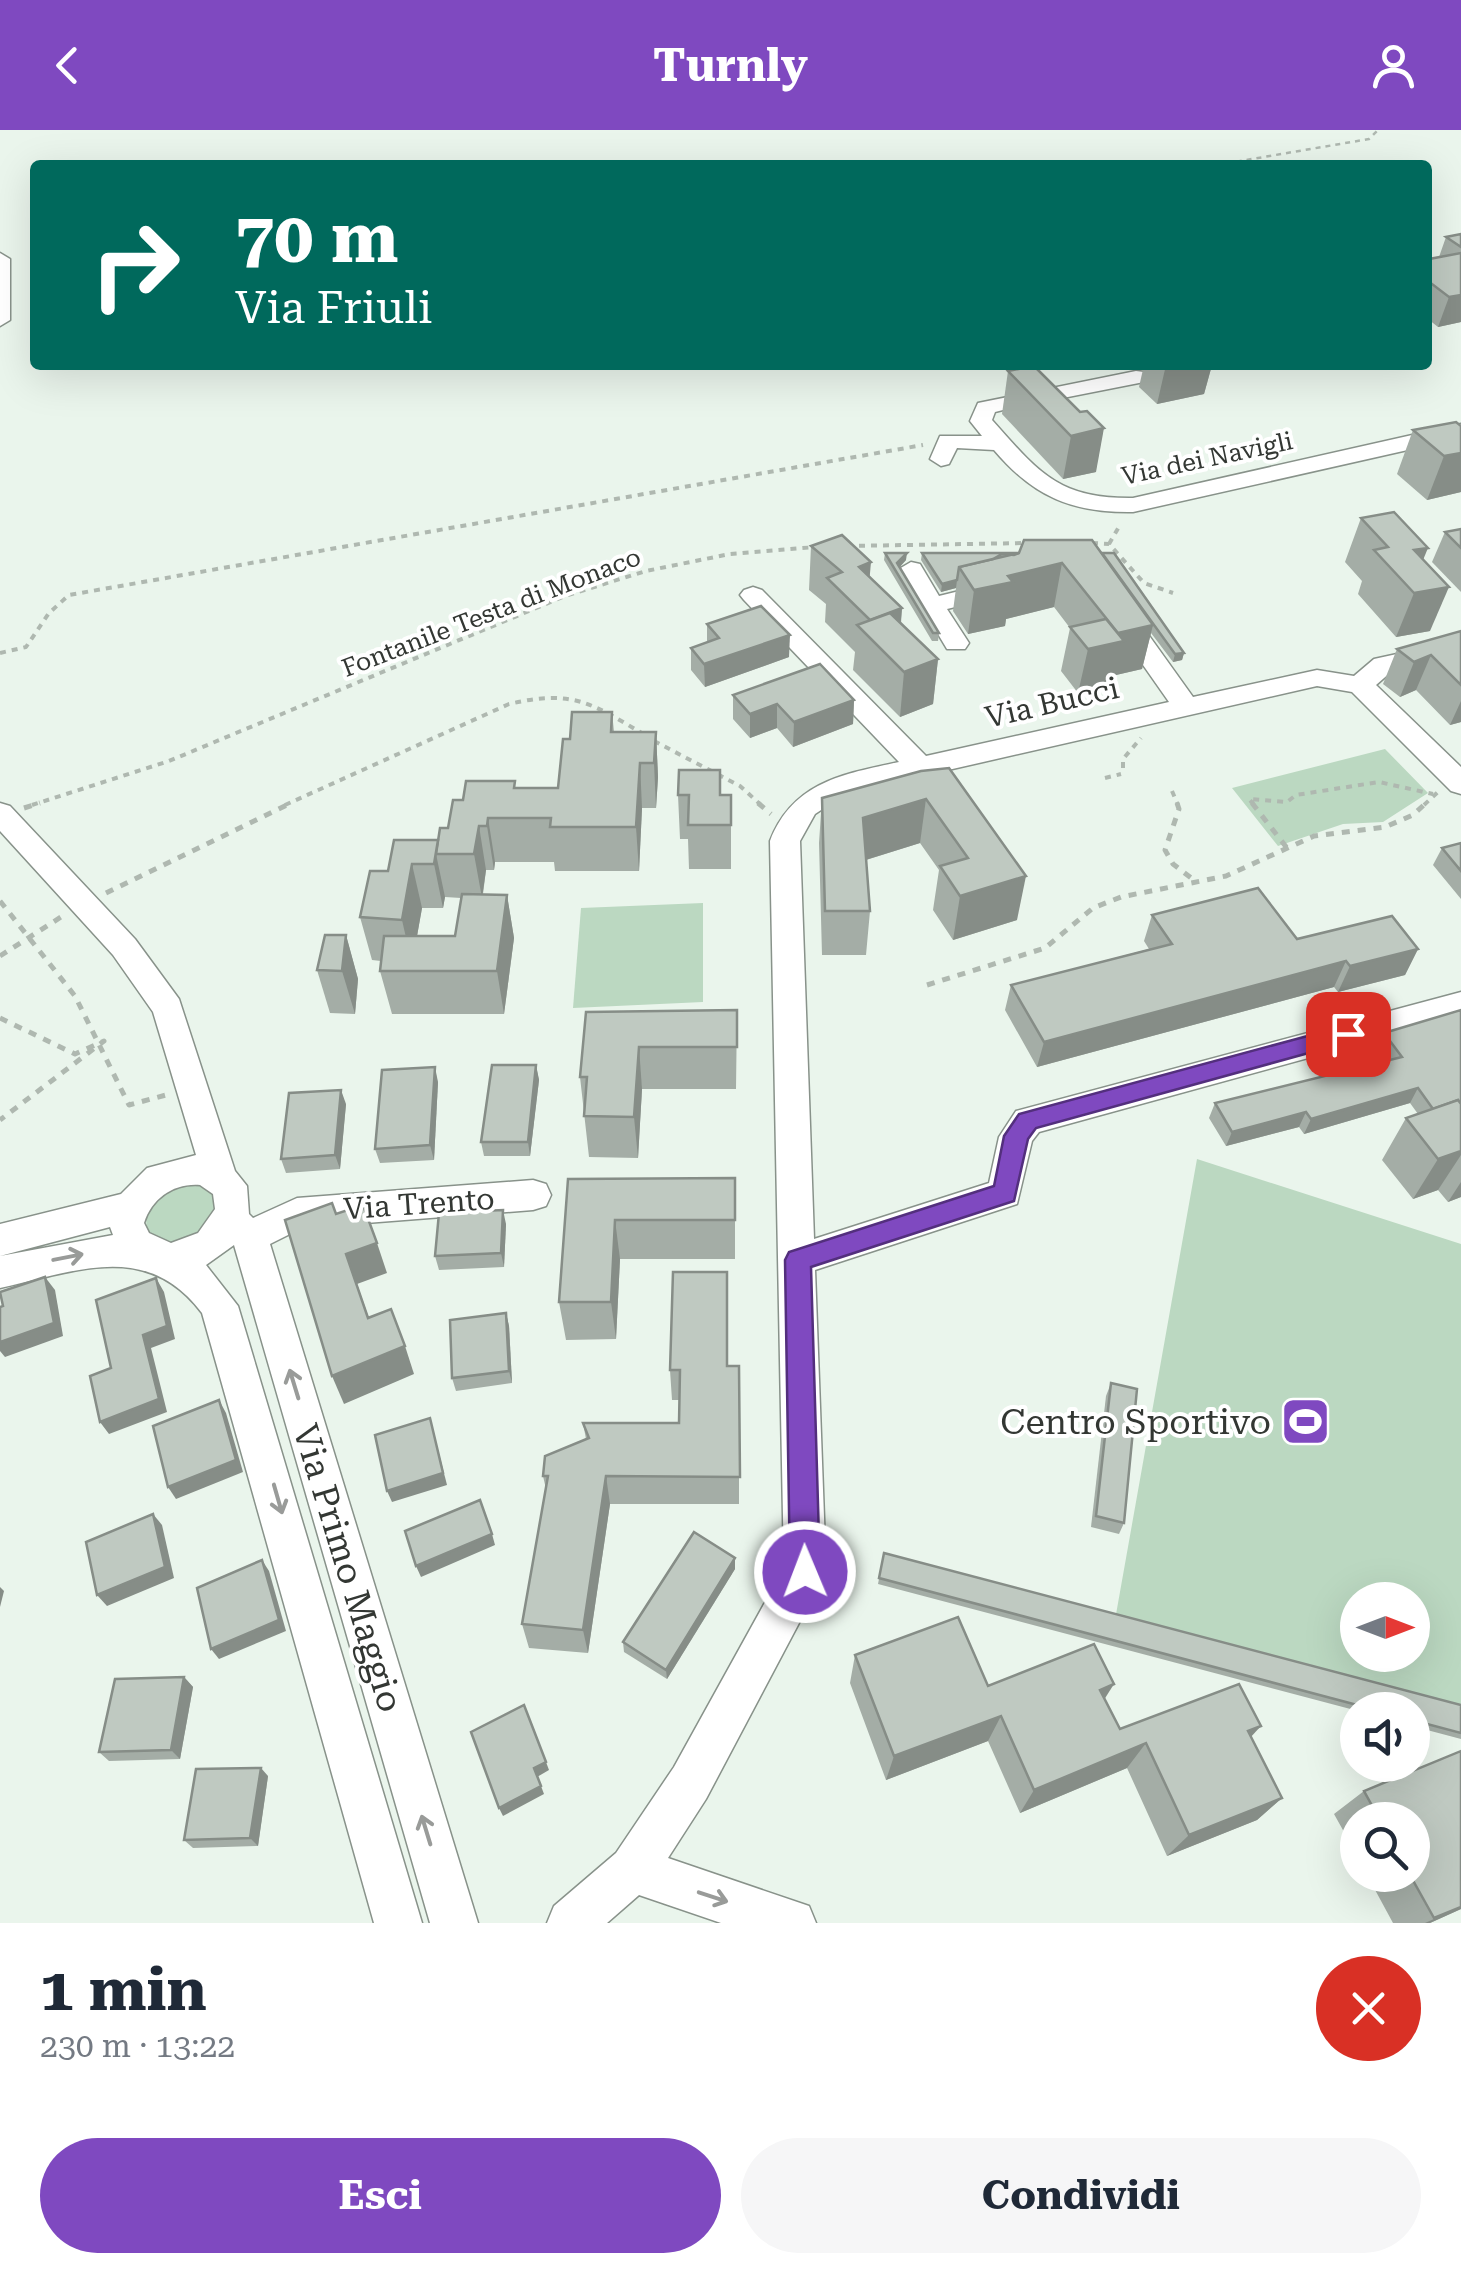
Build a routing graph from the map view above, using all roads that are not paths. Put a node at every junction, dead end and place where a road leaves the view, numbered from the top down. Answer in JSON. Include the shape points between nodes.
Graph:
{"nodes":[{"id":1,"x":0,"y":260,"type":"edge"},
{"id":2,"x":0,"y":320,"type":"edge"},
{"id":3,"x":1136,"y":376,"type":"dead end"},
{"id":4,"x":1461,"y":430,"type":"edge"},
{"id":5,"x":1001,"y":444,"type":"junction"},
{"id":6,"x":944,"y":450,"type":"road end"},
{"id":7,"x":967,"y":568,"type":"edge"},
{"id":8,"x":911,"y":569,"type":"dead end"},
{"id":9,"x":1019,"y":573,"type":"edge"},
{"id":10,"x":1102,"y":588,"type":"edge"},
{"id":11,"x":753,"y":594,"type":"dead end"},
{"id":12,"x":972,"y":596,"type":"junction"},
{"id":13,"x":932,"y":605,"type":"junction"},
{"id":14,"x":956,"y":643,"type":"dead end"},
{"id":15,"x":1461,"y":648,"type":"edge"},
{"id":16,"x":1360,"y":685,"type":"junction"},
{"id":17,"x":1185,"y":706,"type":"junction"},
{"id":18,"x":919,"y":766,"type":"junction"},
{"id":19,"x":1461,"y":783,"type":"edge"},
{"id":20,"x":1,"y":814,"type":"edge"},
{"id":21,"x":1461,"y":1004,"type":"edge"},
{"id":22,"x":196,"y":1093,"type":"junction"},
{"id":23,"x":177,"y":1171,"type":"junction"},
{"id":24,"x":220,"y":1178,"type":"junction"},
{"id":25,"x":533,"y":1196,"type":"dead end"},
{"id":26,"x":130,"y":1208,"type":"junction"},
{"id":27,"x":240,"y":1228,"type":"junction"},
{"id":28,"x":0,"y":1240,"type":"edge"},
{"id":29,"x":152,"y":1254,"type":"junction"},
{"id":30,"x":798,"y":1260,"type":"junction"},
{"id":31,"x":0,"y":1272,"type":"edge"},
{"id":32,"x":633,"y":1870,"type":"junction"},
{"id":33,"x":398,"y":1923,"type":"edge"},
{"id":34,"x":454,"y":1923,"type":"edge"},
{"id":35,"x":571,"y":1923,"type":"edge"},
{"id":36,"x":792,"y":1923,"type":"edge"}],
"edges":[{"from":1,"to":2,"type":"street"},
{"from":3,"to":5,"type":"street","name":"Via dei Navigli","via":[[986,408],[981,421]]},
{"from":4,"to":5,"type":"street","name":"Via dei Navigli","via":[[1133,505],[1099,507],[1040,488]]},
{"from":5,"to":6,"type":"street"},
{"from":7,"to":12,"type":"street"},
{"from":8,"to":13,"type":"street"},
{"from":9,"to":12,"type":"street","via":[[1001,573],[1002,589]]},
{"from":10,"to":17,"type":"street"},
{"from":11,"to":18,"type":"street"},
{"from":12,"to":13,"type":"street"},
{"from":13,"to":14,"type":"street"},
{"from":15,"to":16,"type":"street","via":[[1383,665]]},
{"from":16,"to":17,"type":"street","name":"Via Bucci","via":[[1317,678]]},
{"from":16,"to":19,"type":"street"},
{"from":17,"to":18,"type":"street","name":"Via Bucci"},
{"from":18,"to":30,"type":"street","name":"Via Bucci","via":[[822,793],[788,832]]},
{"from":20,"to":22,"type":"street","via":[[124,947],[168,1008]]},
{"from":21,"to":30,"type":"street","via":[[1028,1120],[1016,1136],[1005,1193]]},
{"from":22,"to":23,"type":"street"},
{"from":22,"to":24,"type":"street"},
{"from":23,"to":24,"type":"street"},
{"from":23,"to":26,"type":"street","via":[[148,1184]]},
{"from":24,"to":27,"type":"street","via":[[233,1196]]},
{"from":25,"to":27,"type":"street","name":"Via Trento","via":[[297,1213]]},
{"from":26,"to":28,"type":"street"},
{"from":26,"to":29,"type":"street","via":[[126,1223]]},
{"from":27,"to":29,"type":"street","via":[[199,1252]]},
{"from":34,"to":27,"type":"street","name":"Via Primo Maggio","one_way":true},
{"from":31,"to":29,"type":"street","one_way":true,"via":[[81,1254]]},
{"from":29,"to":33,"type":"street","name":"Via Primo Maggio","one_way":true,"via":[[199,1280],[219,1306]]},
{"from":30,"to":32,"type":"street","via":[[805,1572],[690,1783]]},
{"from":32,"to":35,"type":"street"},
{"from":32,"to":36,"type":"street","one_way":true}]}
